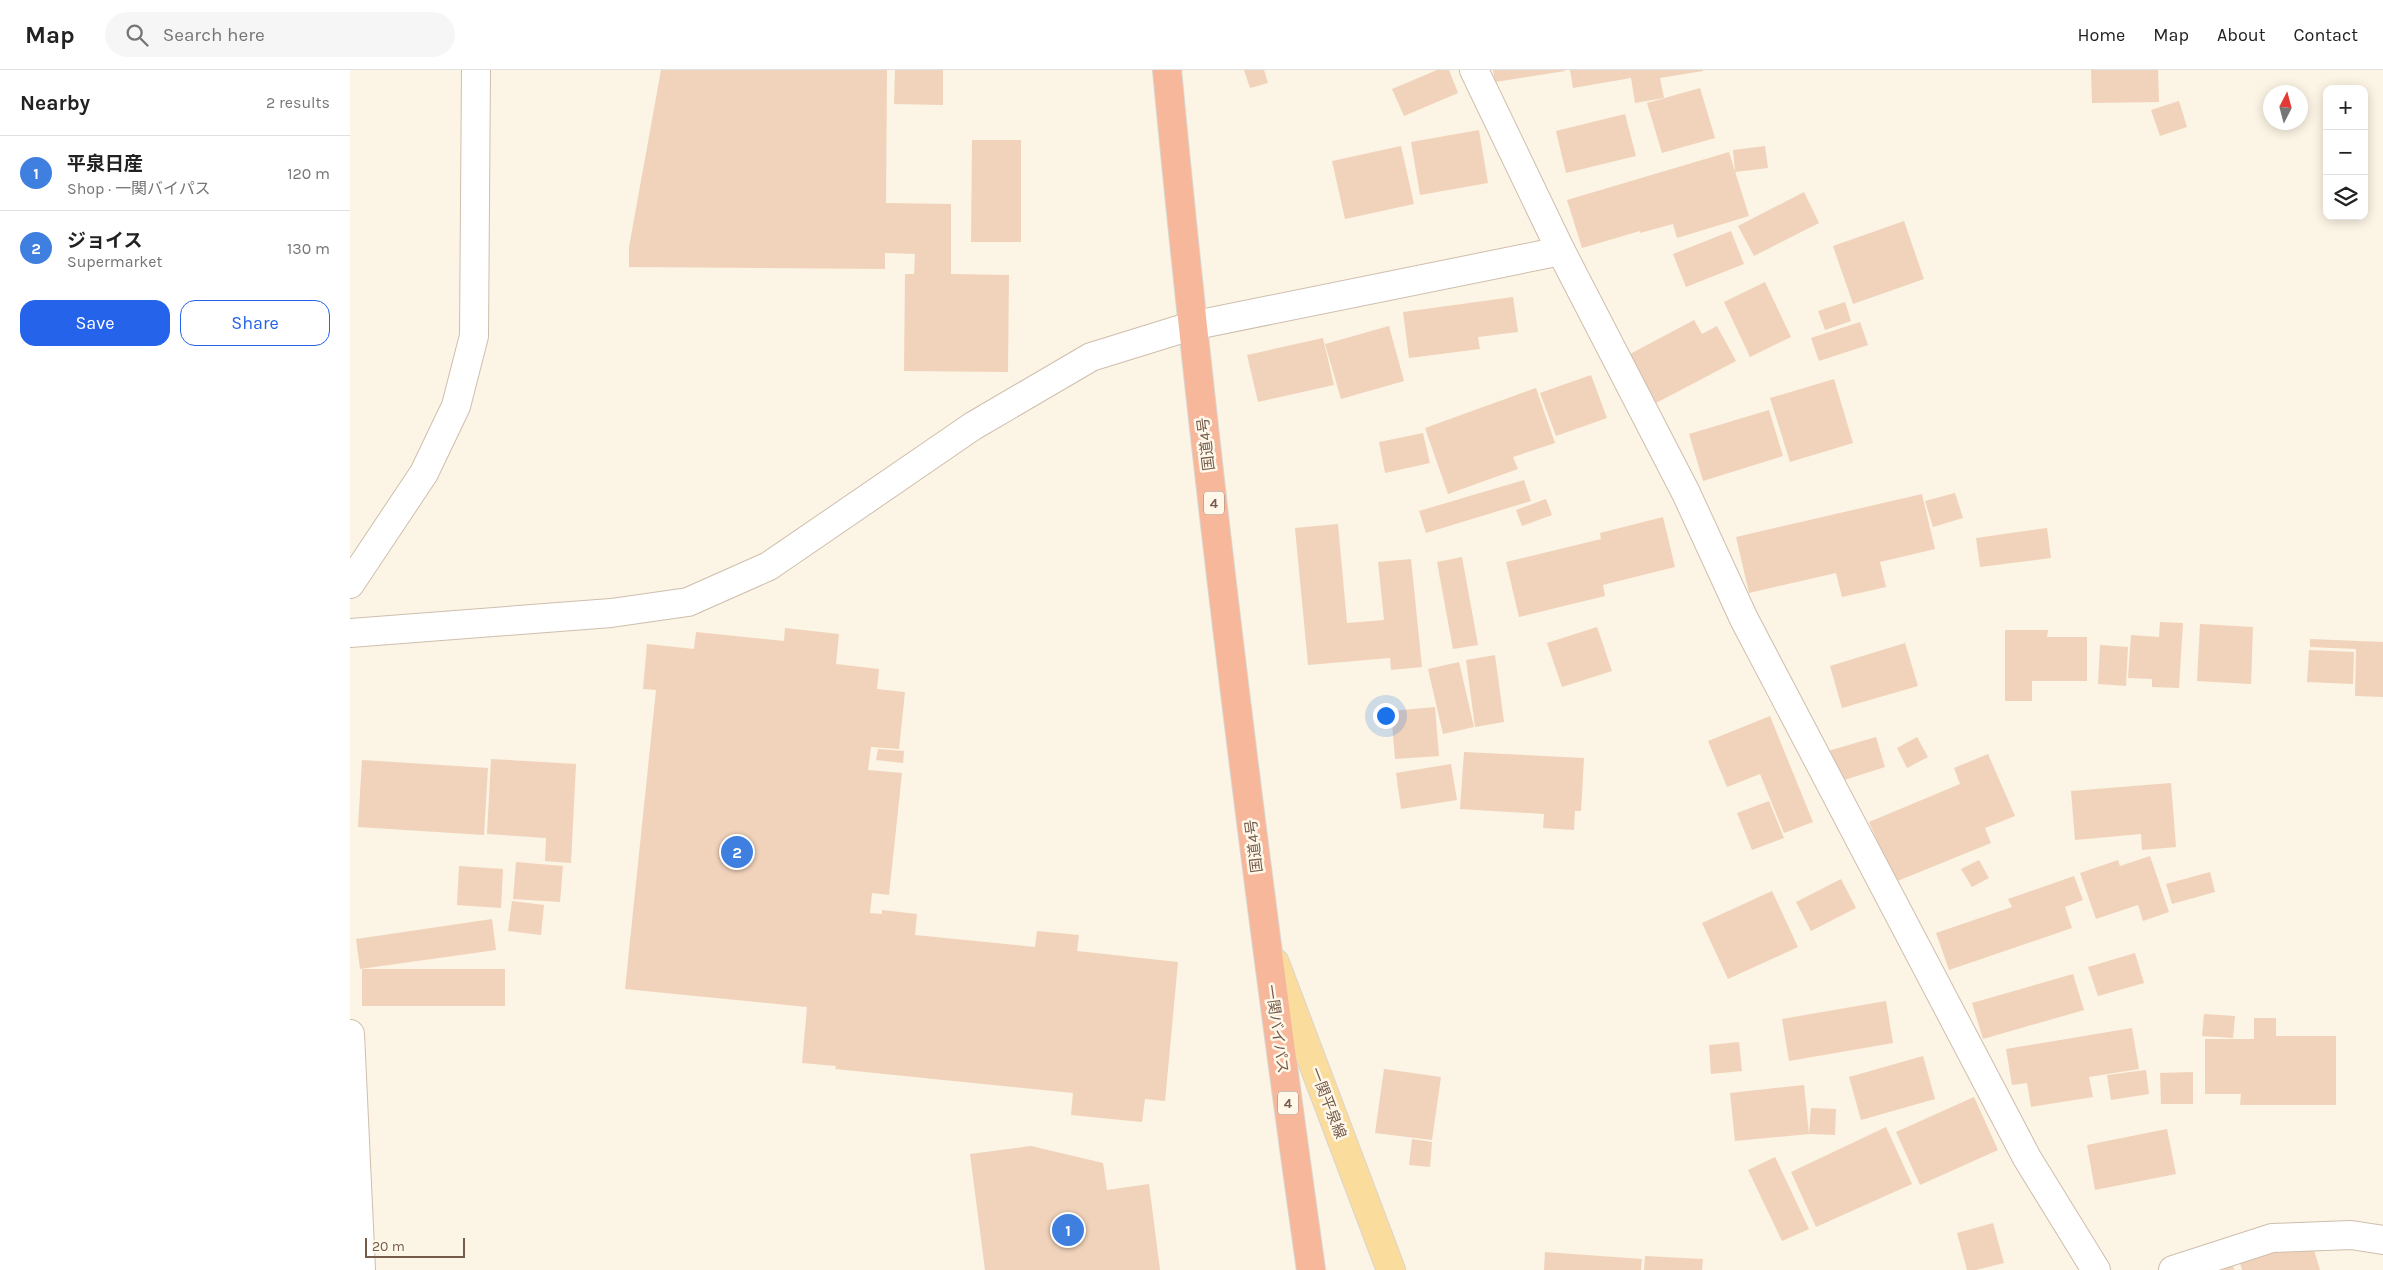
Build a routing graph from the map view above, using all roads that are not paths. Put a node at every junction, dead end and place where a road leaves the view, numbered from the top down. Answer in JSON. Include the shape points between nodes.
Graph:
{"nodes":[{"id":1,"x":476,"y":70,"type":"edge"},
{"id":2,"x":1167,"y":70,"type":"edge"},
{"id":3,"x":1474,"y":70,"type":"edge"},
{"id":4,"x":1561,"y":251,"type":"junction"},
{"id":5,"x":1191,"y":326,"type":"junction"},
{"id":6,"x":350,"y":584,"type":"edge"},
{"id":7,"x":350,"y":633,"type":"edge"},
{"id":8,"x":1264,"y":936,"type":"junction"},
{"id":9,"x":350,"y":1034,"type":"edge"},
{"id":10,"x":2383,"y":1240,"type":"edge"},
{"id":11,"x":361,"y":1270,"type":"edge"},
{"id":12,"x":1311,"y":1270,"type":"edge"},
{"id":13,"x":1391,"y":1270,"type":"edge"},
{"id":14,"x":2096,"y":1270,"type":"edge"},
{"id":15,"x":2173,"y":1270,"type":"edge"}],
"edges":[{"from":1,"to":6,"type":"street","via":[[472,345],[456,406],[424,473]]},
{"from":2,"to":5,"type":"highway","name":"国道4号","number":"4"},
{"from":3,"to":4,"type":"street"},
{"from":4,"to":5,"type":"street"},
{"from":4,"to":14,"type":"street","via":[[1686,493],[1754,636],[2027,1158]]},
{"from":5,"to":7,"type":"street","via":[[1091,357],[973,426],[769,566],[688,602],[611,613]]},
{"from":5,"to":8,"type":"highway","name":"国道4号","number":"4"},
{"from":8,"to":12,"type":"highway","name":"一関バイパス","number":"4"},
{"from":8,"to":13,"type":"main road","name":"一関平泉線"},
{"from":9,"to":11,"type":"street"},
{"from":10,"to":15,"type":"street","via":[[2351,1235],[2272,1238]]}]}
